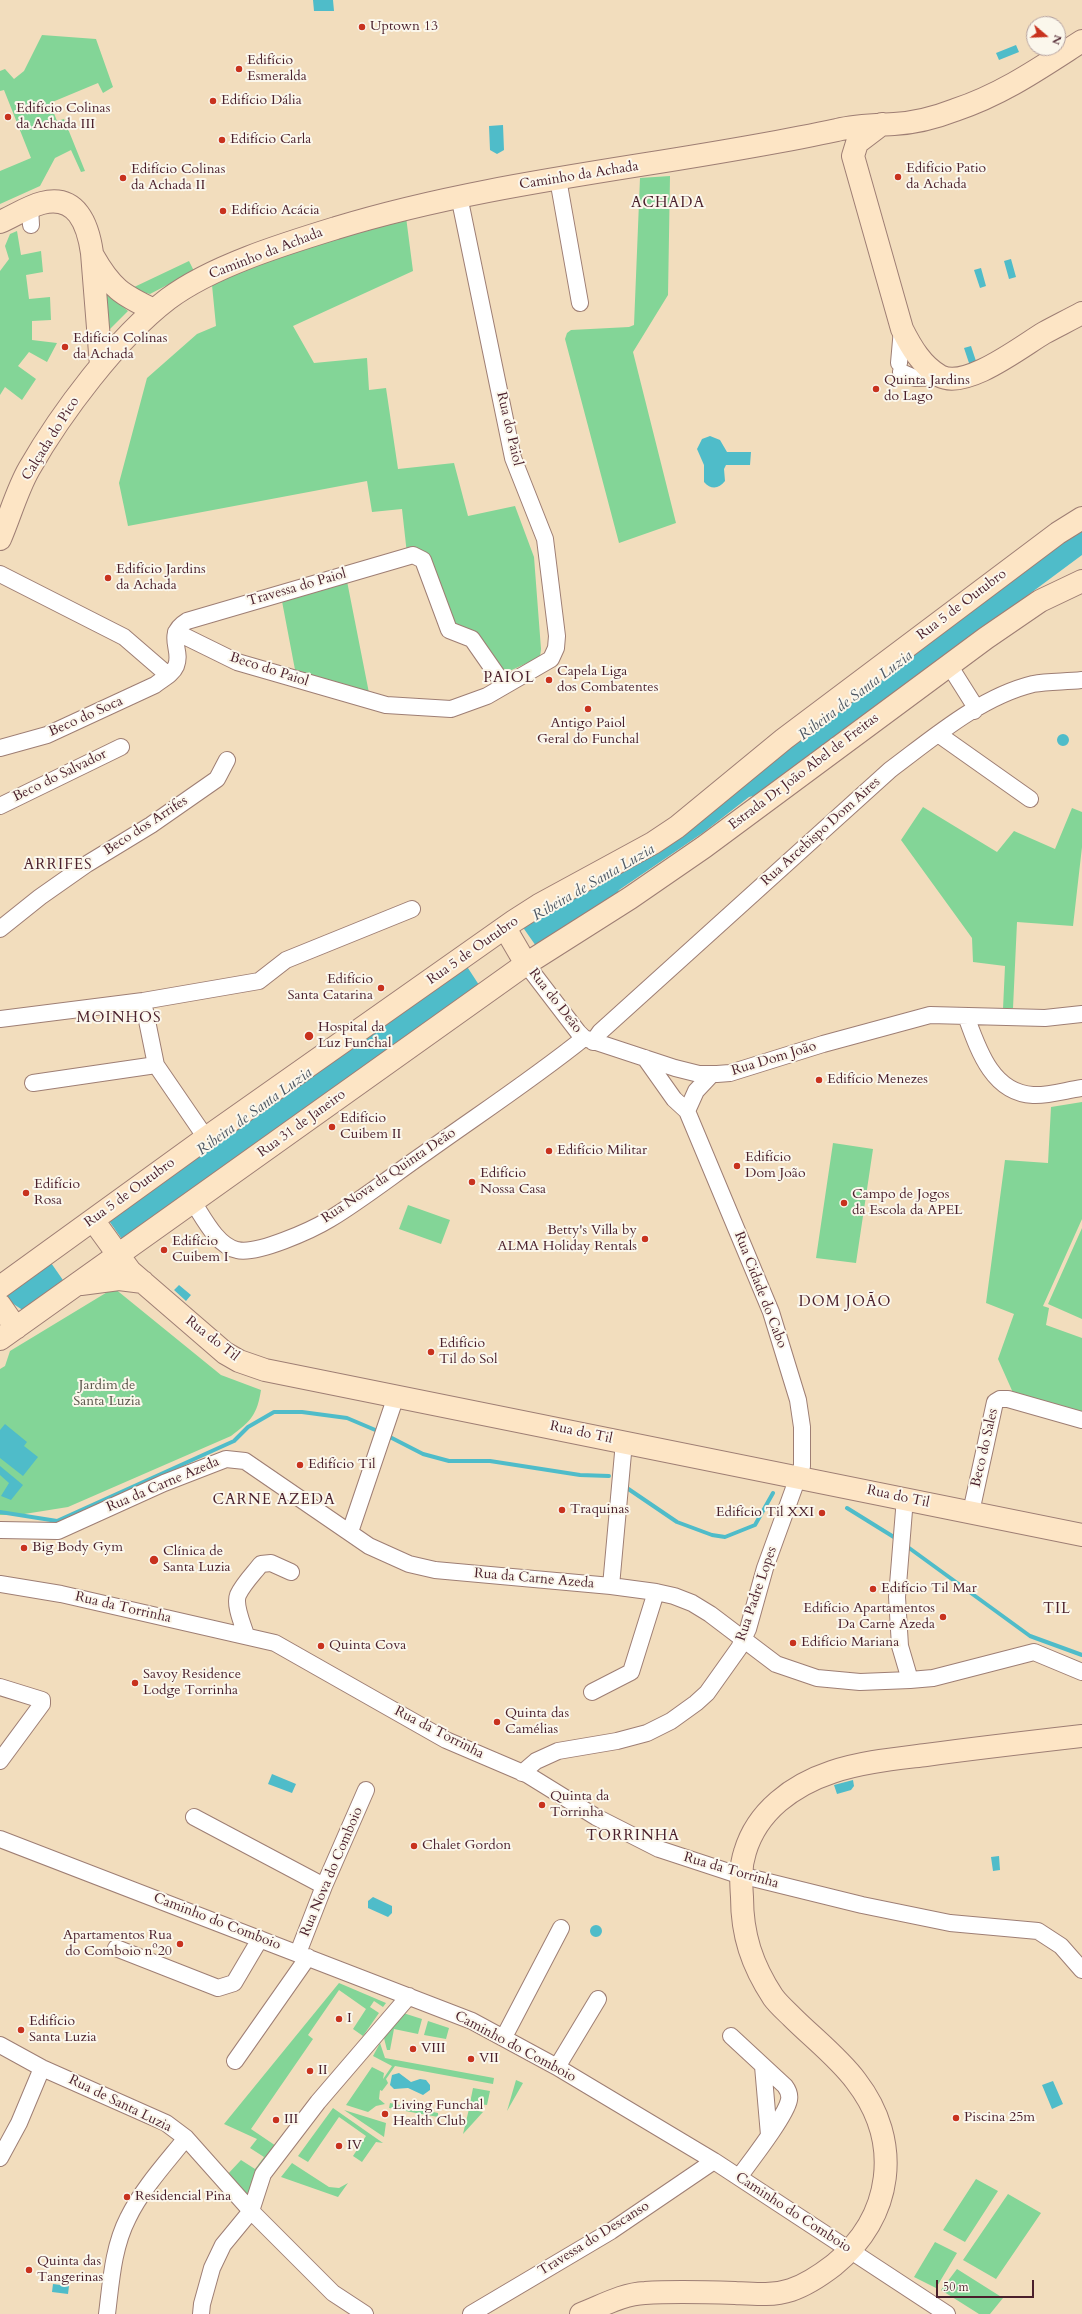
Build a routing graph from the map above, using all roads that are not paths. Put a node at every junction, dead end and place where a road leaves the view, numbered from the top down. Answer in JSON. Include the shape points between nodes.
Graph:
{"nodes":[{"id":1,"x":1082,"y":41,"type":"edge"},
{"id":2,"x":883,"y":124,"type":"junction"},
{"id":3,"x":817,"y":135,"type":"junction"},
{"id":4,"x":853,"y":156,"type":"junction"},
{"id":5,"x":558,"y":179,"type":"junction"},
{"id":6,"x":459,"y":196,"type":"junction"},
{"id":7,"x":0,"y":222,"type":"edge"},
{"id":8,"x":92,"y":253,"type":"junction"},
{"id":9,"x":580,"y":303,"type":"dead end"},
{"id":10,"x":154,"y":310,"type":"junction"},
{"id":11,"x":1082,"y":313,"type":"edge"},
{"id":12,"x":902,"y":329,"type":"junction"},
{"id":13,"x":101,"y":366,"type":"junction"},
{"id":14,"x":941,"y":377,"type":"junction"},
{"id":15,"x":1082,"y":518,"type":"edge"},
{"id":16,"x":0,"y":539,"type":"edge"},
{"id":17,"x":0,"y":574,"type":"edge"},
{"id":18,"x":1082,"y":581,"type":"edge"},
{"id":19,"x":176,"y":632,"type":"junction"},
{"id":20,"x":551,"y":659,"type":"joint"},
{"id":21,"x":948,"y":666,"type":"junction"},
{"id":22,"x":168,"y":675,"type":"junction"},
{"id":23,"x":1082,"y":680,"type":"edge"},
{"id":24,"x":504,"y":685,"type":"junction"},
{"id":25,"x":974,"y":711,"type":"junction"},
{"id":26,"x":938,"y":734,"type":"junction"},
{"id":27,"x":121,"y":747,"type":"dead end"},
{"id":28,"x":0,"y":748,"type":"edge"},
{"id":29,"x":227,"y":760,"type":"dead end"},
{"id":30,"x":1030,"y":799,"type":"dead end"},
{"id":31,"x":0,"y":806,"type":"edge"},
{"id":32,"x":412,"y":909,"type":"dead end"},
{"id":33,"x":505,"y":928,"type":"junction"},
{"id":34,"x":0,"y":929,"type":"edge"},
{"id":35,"x":526,"y":964,"type":"junction"},
{"id":36,"x":143,"y":1001,"type":"junction"},
{"id":37,"x":1082,"y":1014,"type":"edge"},
{"id":38,"x":966,"y":1016,"type":"junction"},
{"id":39,"x":0,"y":1018,"type":"edge"},
{"id":40,"x":589,"y":1040,"type":"junction"},
{"id":41,"x":645,"y":1058,"type":"junction"},
{"id":42,"x":156,"y":1065,"type":"junction"},
{"id":43,"x":681,"y":1070,"type":"junction"},
{"id":44,"x":712,"y":1074,"type":"junction"},
{"id":45,"x":33,"y":1083,"type":"dead end"},
{"id":46,"x":665,"y":1087,"type":"junction"},
{"id":47,"x":1082,"y":1088,"type":"edge"},
{"id":48,"x":689,"y":1105,"type":"junction"},
{"id":49,"x":206,"y":1138,"type":"junction"},
{"id":50,"x":193,"y":1202,"type":"junction"},
{"id":51,"x":93,"y":1220,"type":"junction"},
{"id":52,"x":117,"y":1255,"type":"junction"},
{"id":53,"x":143,"y":1282,"type":"junction"},
{"id":54,"x":78,"y":1284,"type":"junction"},
{"id":55,"x":0,"y":1287,"type":"edge"},
{"id":56,"x":7,"y":1323,"type":"edge"},
{"id":57,"x":396,"y":1396,"type":"junction"},
{"id":58,"x":1082,"y":1420,"type":"edge"},
{"id":59,"x":624,"y":1442,"type":"junction"},
{"id":60,"x":799,"y":1477,"type":"junction"},
{"id":61,"x":905,"y":1498,"type":"junction"},
{"id":62,"x":971,"y":1512,"type":"junction"},
{"id":63,"x":0,"y":1530,"type":"edge"},
{"id":64,"x":350,"y":1532,"type":"junction"},
{"id":65,"x":1082,"y":1535,"type":"edge"},
{"id":66,"x":291,"y":1572,"type":"dead end"},
{"id":67,"x":0,"y":1584,"type":"edge"},
{"id":68,"x":611,"y":1586,"type":"junction"},
{"id":69,"x":656,"y":1592,"type":"junction"},
{"id":70,"x":249,"y":1636,"type":"junction"},
{"id":71,"x":744,"y":1639,"type":"junction"},
{"id":72,"x":1082,"y":1672,"type":"edge"},
{"id":73,"x":910,"y":1680,"type":"junction"},
{"id":74,"x":0,"y":1687,"type":"edge"},
{"id":75,"x":592,"y":1692,"type":"dead end"},
{"id":76,"x":1082,"y":1736,"type":"edge"},
{"id":77,"x":0,"y":1761,"type":"edge"},
{"id":78,"x":522,"y":1773,"type":"junction"},
{"id":79,"x":366,"y":1790,"type":"dead end"},
{"id":80,"x":194,"y":1817,"type":"dead end"},
{"id":81,"x":0,"y":1839,"type":"edge"},
{"id":82,"x":741,"y":1875,"type":"junction"},
{"id":83,"x":324,"y":1886,"type":"junction"},
{"id":84,"x":561,"y":1928,"type":"dead end"},
{"id":85,"x":260,"y":1939,"type":"junction"},
{"id":86,"x":116,"y":1948,"type":"dead end"},
{"id":87,"x":303,"y":1955,"type":"junction"},
{"id":88,"x":1082,"y":1970,"type":"edge"},
{"id":89,"x":409,"y":1996,"type":"junction"},
{"id":90,"x":598,"y":1998,"type":"dead end"},
{"id":91,"x":731,"y":2036,"type":"dead end"},
{"id":92,"x":504,"y":2037,"type":"junction"},
{"id":93,"x":0,"y":2045,"type":"edge"},
{"id":94,"x":235,"y":2061,"type":"dead end"},
{"id":95,"x":763,"y":2066,"type":"junction"},
{"id":96,"x":42,"y":2068,"type":"junction"},
{"id":97,"x":557,"y":2068,"type":"junction"},
{"id":98,"x":769,"y":2134,"type":"junction"},
{"id":99,"x":186,"y":2138,"type":"junction"},
{"id":100,"x":0,"y":2158,"type":"edge"},
{"id":101,"x":714,"y":2162,"type":"junction"},
{"id":102,"x":739,"y":2177,"type":"junction"},
{"id":103,"x":251,"y":2210,"type":"junction"},
{"id":104,"x":850,"y":2251,"type":"junction"},
{"id":105,"x":940,"y":2312,"type":"edge"},
{"id":106,"x":107,"y":2314,"type":"edge"},
{"id":107,"x":201,"y":2314,"type":"edge"},
{"id":108,"x":365,"y":2314,"type":"edge"},
{"id":109,"x":472,"y":2314,"type":"edge"},
{"id":110,"x":581,"y":2314,"type":"edge"}],
"edges":[{"from":1,"to":2,"type":"main road","name":"Caminho da Achada","via":[[1007,90],[953,111],[896,124]]},
{"from":2,"to":3,"type":"main road","name":"Caminho da Achada","via":[[839,129]]},
{"from":2,"to":4,"type":"main road","via":[[857,143]]},
{"from":3,"to":4,"type":"main road","via":[[837,143]]},
{"from":3,"to":5,"type":"main road","name":"Caminho da Achada"},
{"from":4,"to":12,"type":"main road"},
{"from":5,"to":6,"type":"main road","name":"Caminho da Achada"},
{"from":5,"to":9,"type":"street"},
{"from":6,"to":10,"type":"main road","name":"Caminho da Achada","via":[[388,212],[278,247],[214,272],[172,296]]},
{"from":6,"to":20,"type":"street","name":"Rua do Paiol","via":[[513,458],[545,539],[557,636],[556,648]]},
{"from":7,"to":8,"type":"main road","via":[[30,216],[50,201],[59,202],[73,208],[83,218]]},
{"from":8,"to":10,"type":"main road","via":[[115,288],[128,298]]},
{"from":8,"to":13,"type":"main road"},
{"from":10,"to":13,"type":"main road","name":"Caminho da Achada"},
{"from":11,"to":14,"type":"main road","via":[[988,368],[968,376]]},
{"from":12,"to":14,"type":"main road","via":[[913,350]]},
{"from":12,"to":14,"type":"street","via":[[900,368],[915,378]]},
{"from":13,"to":16,"type":"main road","name":"Calçada do Pico","via":[[27,472]]},
{"from":15,"to":33,"type":"main road","name":"Rua 5 de Outubro","via":[[1058,533],[784,739],[677,828],[539,905]]},
{"from":17,"to":22,"type":"street","via":[[124,637]]},
{"from":18,"to":21,"type":"main road","name":"Estrada Dr João Abel de Freitas","via":[[1040,601]]},
{"from":19,"to":22,"type":"street","via":[[174,641],[178,659]]},
{"from":19,"to":24,"type":"street","name":"Beco do Paiol","via":[[237,662],[386,705],[451,709],[487,696]]},
{"from":19,"to":24,"type":"street","name":"Travessa do Paiol","via":[[187,621],[413,555],[423,560],[448,630],[472,640]]},
{"from":20,"to":24,"type":"street","name":"Beco do Paiol"},
{"from":21,"to":25,"type":"street","via":[[973,703]]},
{"from":21,"to":35,"type":"main road","name":"Estrada Dr João Abel de Freitas","via":[[704,847]]},
{"from":22,"to":28,"type":"street","name":"Beco do Soca","via":[[139,693],[47,735]]},
{"from":23,"to":25,"type":"street","name":"Rua Arcebispo Dom Aires","via":[[1034,684],[1006,694]]},
{"from":25,"to":26,"type":"street","name":"Rua Arcebispo Dom Aires"},
{"from":26,"to":30,"type":"street"},
{"from":26,"to":40,"type":"street","name":"Rua Arcebispo Dom Aires","via":[[890,770]]},
{"from":27,"to":31,"type":"street","name":"Beco do Salvador"},
{"from":29,"to":34,"type":"street","name":"Beco dos Arrifes","via":[[217,779],[152,826],[69,876]]},
{"from":32,"to":36,"type":"street","via":[[286,960],[259,981]]},
{"from":33,"to":35,"type":"main road"},
{"from":33,"to":49,"type":"main road","name":"Rua 5 de Outubro"},
{"from":35,"to":40,"type":"street","name":"Rua do Deão","via":[[578,1032]]},
{"from":35,"to":50,"type":"main road","name":"Rua 31 de Janeiro"},
{"from":36,"to":39,"type":"street"},
{"from":36,"to":42,"type":"street"},
{"from":37,"to":38,"type":"street","name":"Rua Dom João","via":[[1045,1018]]},
{"from":38,"to":44,"type":"street","name":"Rua Dom João","via":[[930,1015],[901,1021],[736,1072]]},
{"from":38,"to":47,"type":"street","via":[[980,1052],[996,1077],[1008,1088],[1033,1095]]},
{"from":40,"to":41,"type":"street","name":"Rua Dom João"},
{"from":40,"to":50,"type":"street","name":"Rua Nova da Quinta Deão","via":[[330,1219],[285,1240],[251,1250],[238,1251],[230,1248],[220,1239]]},
{"from":41,"to":43,"type":"street","name":"Rua Dom João"},
{"from":41,"to":46,"type":"street","name":"Rua Cidade do Cabo"},
{"from":42,"to":45,"type":"street"},
{"from":42,"to":49,"type":"street"},
{"from":43,"to":44,"type":"street","name":"Rua Dom João"},
{"from":43,"to":46,"type":"street","via":[[670,1073]]},
{"from":43,"to":48,"type":"street","name":"Rua Cidade do Cabo"},
{"from":44,"to":48,"type":"street","via":[[696,1091]]},
{"from":46,"to":48,"type":"street","name":"Rua Cidade do Cabo","via":[[674,1099]]},
{"from":48,"to":60,"type":"street","name":"Rua Cidade do Cabo","via":[[771,1312],[791,1376],[802,1427],[802,1466]]},
{"from":49,"to":51,"type":"main road","name":"Rua 5 de Outubro"},
{"from":50,"to":52,"type":"main road","name":"Rua 31 de Janeiro"},
{"from":51,"to":52,"type":"main road","name":"Rua do Til"},
{"from":51,"to":55,"type":"main road","name":"Rua 5 de Outubro"},
{"from":52,"to":53,"type":"main road","name":"Rua do Til"},
{"from":52,"to":54,"type":"main road","name":"Rua 31 de Janeiro"},
{"from":53,"to":54,"type":"main road","name":"Rua 31 de Janeiro","via":[[119,1279]]},
{"from":53,"to":57,"type":"main road","name":"Rua do Til","via":[[225,1353],[240,1361],[265,1370]]},
{"from":54,"to":56,"type":"main road","name":"Rua 31 de Janeiro"},
{"from":57,"to":59,"type":"main road","name":"Rua do Til"},
{"from":57,"to":64,"type":"street"},
{"from":58,"to":62,"type":"street","name":"Beco do Sales","via":[[1008,1399],[995,1402]]},
{"from":59,"to":60,"type":"main road","name":"Rua do Til"},
{"from":59,"to":68,"type":"street"},
{"from":60,"to":61,"type":"main road","name":"Rua do Til"},
{"from":60,"to":71,"type":"street","name":"Rua Padre Lopes","via":[[765,1568]]},
{"from":61,"to":62,"type":"main road","name":"Rua do Til"},
{"from":61,"to":73,"type":"street","via":[[897,1597],[900,1646]]},
{"from":62,"to":65,"type":"main road","name":"Rua do Til"},
{"from":63,"to":64,"type":"street","name":"Rua da Carne Azeda","via":[[58,1531],[164,1482],[226,1459],[235,1459],[244,1460]]},
{"from":64,"to":68,"type":"street","name":"Rua da Carne Azeda","via":[[369,1546],[409,1564],[435,1570]]},
{"from":66,"to":70,"type":"street","via":[[271,1563],[261,1564],[238,1595]]},
{"from":67,"to":70,"type":"street","name":"Rua da Torrinha","via":[[61,1594]]},
{"from":68,"to":69,"type":"street","name":"Rua da Carne Azeda"},
{"from":69,"to":71,"type":"street","name":"Rua da Carne Azeda","via":[[692,1603]]},
{"from":69,"to":75,"type":"street","via":[[632,1672]]},
{"from":70,"to":78,"type":"street","name":"Rua da Torrinha","via":[[276,1643],[446,1740]]},
{"from":71,"to":73,"type":"street","name":"Rua da Carne Azeda","via":[[776,1664],[817,1678],[860,1682]]},
{"from":71,"to":78,"type":"street","name":"Rua Padre Lopes","via":[[707,1693],[671,1721],[647,1733],[558,1752],[536,1762]]},
{"from":72,"to":73,"type":"street","name":"Rua da Carne Azeda","via":[[1034,1652],[933,1678]]},
{"from":74,"to":77,"type":"street","via":[[42,1700],[42,1704]]},
{"from":76,"to":82,"type":"main road","via":[[871,1762],[831,1772],[798,1787],[779,1800],[763,1817],[745,1852]]},
{"from":78,"to":82,"type":"street","name":"Rua da Torrinha","via":[[659,1849]]},
{"from":79,"to":83,"type":"street","name":"Rua Nova do Comboio"},
{"from":80,"to":83,"type":"street"},
{"from":81,"to":85,"type":"street","name":"Caminho do Comboio"},
{"from":82,"to":88,"type":"street","name":"Rua da Torrinha","via":[[862,1905],[950,1923],[1038,1931],[1061,1946]]},
{"from":82,"to":104,"type":"main road","via":[[745,1940],[774,1999],[856,2080],[881,2128],[887,2170],[883,2194],[872,2221]]},
{"from":83,"to":87,"type":"street","name":"Rua Nova do Comboio"},
{"from":84,"to":92,"type":"street"},
{"from":85,"to":86,"type":"street","via":[[234,1983],[218,1988]]},
{"from":85,"to":87,"type":"street","name":"Caminho do Comboio"},
{"from":87,"to":89,"type":"street","name":"Caminho do Comboio"},
{"from":87,"to":94,"type":"street","name":"Rua Nova do Comboio"},
{"from":89,"to":92,"type":"street","name":"Caminho do Comboio","via":[[472,2021]]},
{"from":89,"to":103,"type":"street","via":[[318,2102],[263,2174]]},
{"from":90,"to":97,"type":"street"},
{"from":91,"to":95,"type":"street"},
{"from":92,"to":97,"type":"street","name":"Caminho do Comboio"},
{"from":93,"to":96,"type":"street","name":"Rua de Santa Luzia"},
{"from":95,"to":98,"type":"street"},
{"from":95,"to":98,"type":"street","via":[[789,2092],[786,2107]]},
{"from":96,"to":99,"type":"street","name":"Rua de Santa Luzia","via":[[166,2123]]},
{"from":96,"to":100,"type":"street","via":[[19,2123]]},
{"from":97,"to":101,"type":"street","name":"Caminho do Comboio"},
{"from":98,"to":102,"type":"street"},
{"from":99,"to":103,"type":"street","name":"Rua de Santa Luzia"},
{"from":99,"to":106,"type":"street","via":[[127,2218],[114,2259]]},
{"from":101,"to":102,"type":"street","name":"Caminho do Comboio"},
{"from":101,"to":109,"type":"street","name":"Travessa do Descanso","via":[[610,2230]]},
{"from":102,"to":104,"type":"street","name":"Caminho do Comboio"},
{"from":103,"to":107,"type":"street","via":[[223,2245],[212,2268]]},
{"from":103,"to":108,"type":"street","name":"Rua de Santa Luzia","via":[[333,2293]]},
{"from":104,"to":105,"type":"street","name":"Caminho do Comboio"},
{"from":104,"to":110,"type":"main road","via":[[803,2285],[788,2291],[761,2294],[643,2293],[623,2297]]}]}
